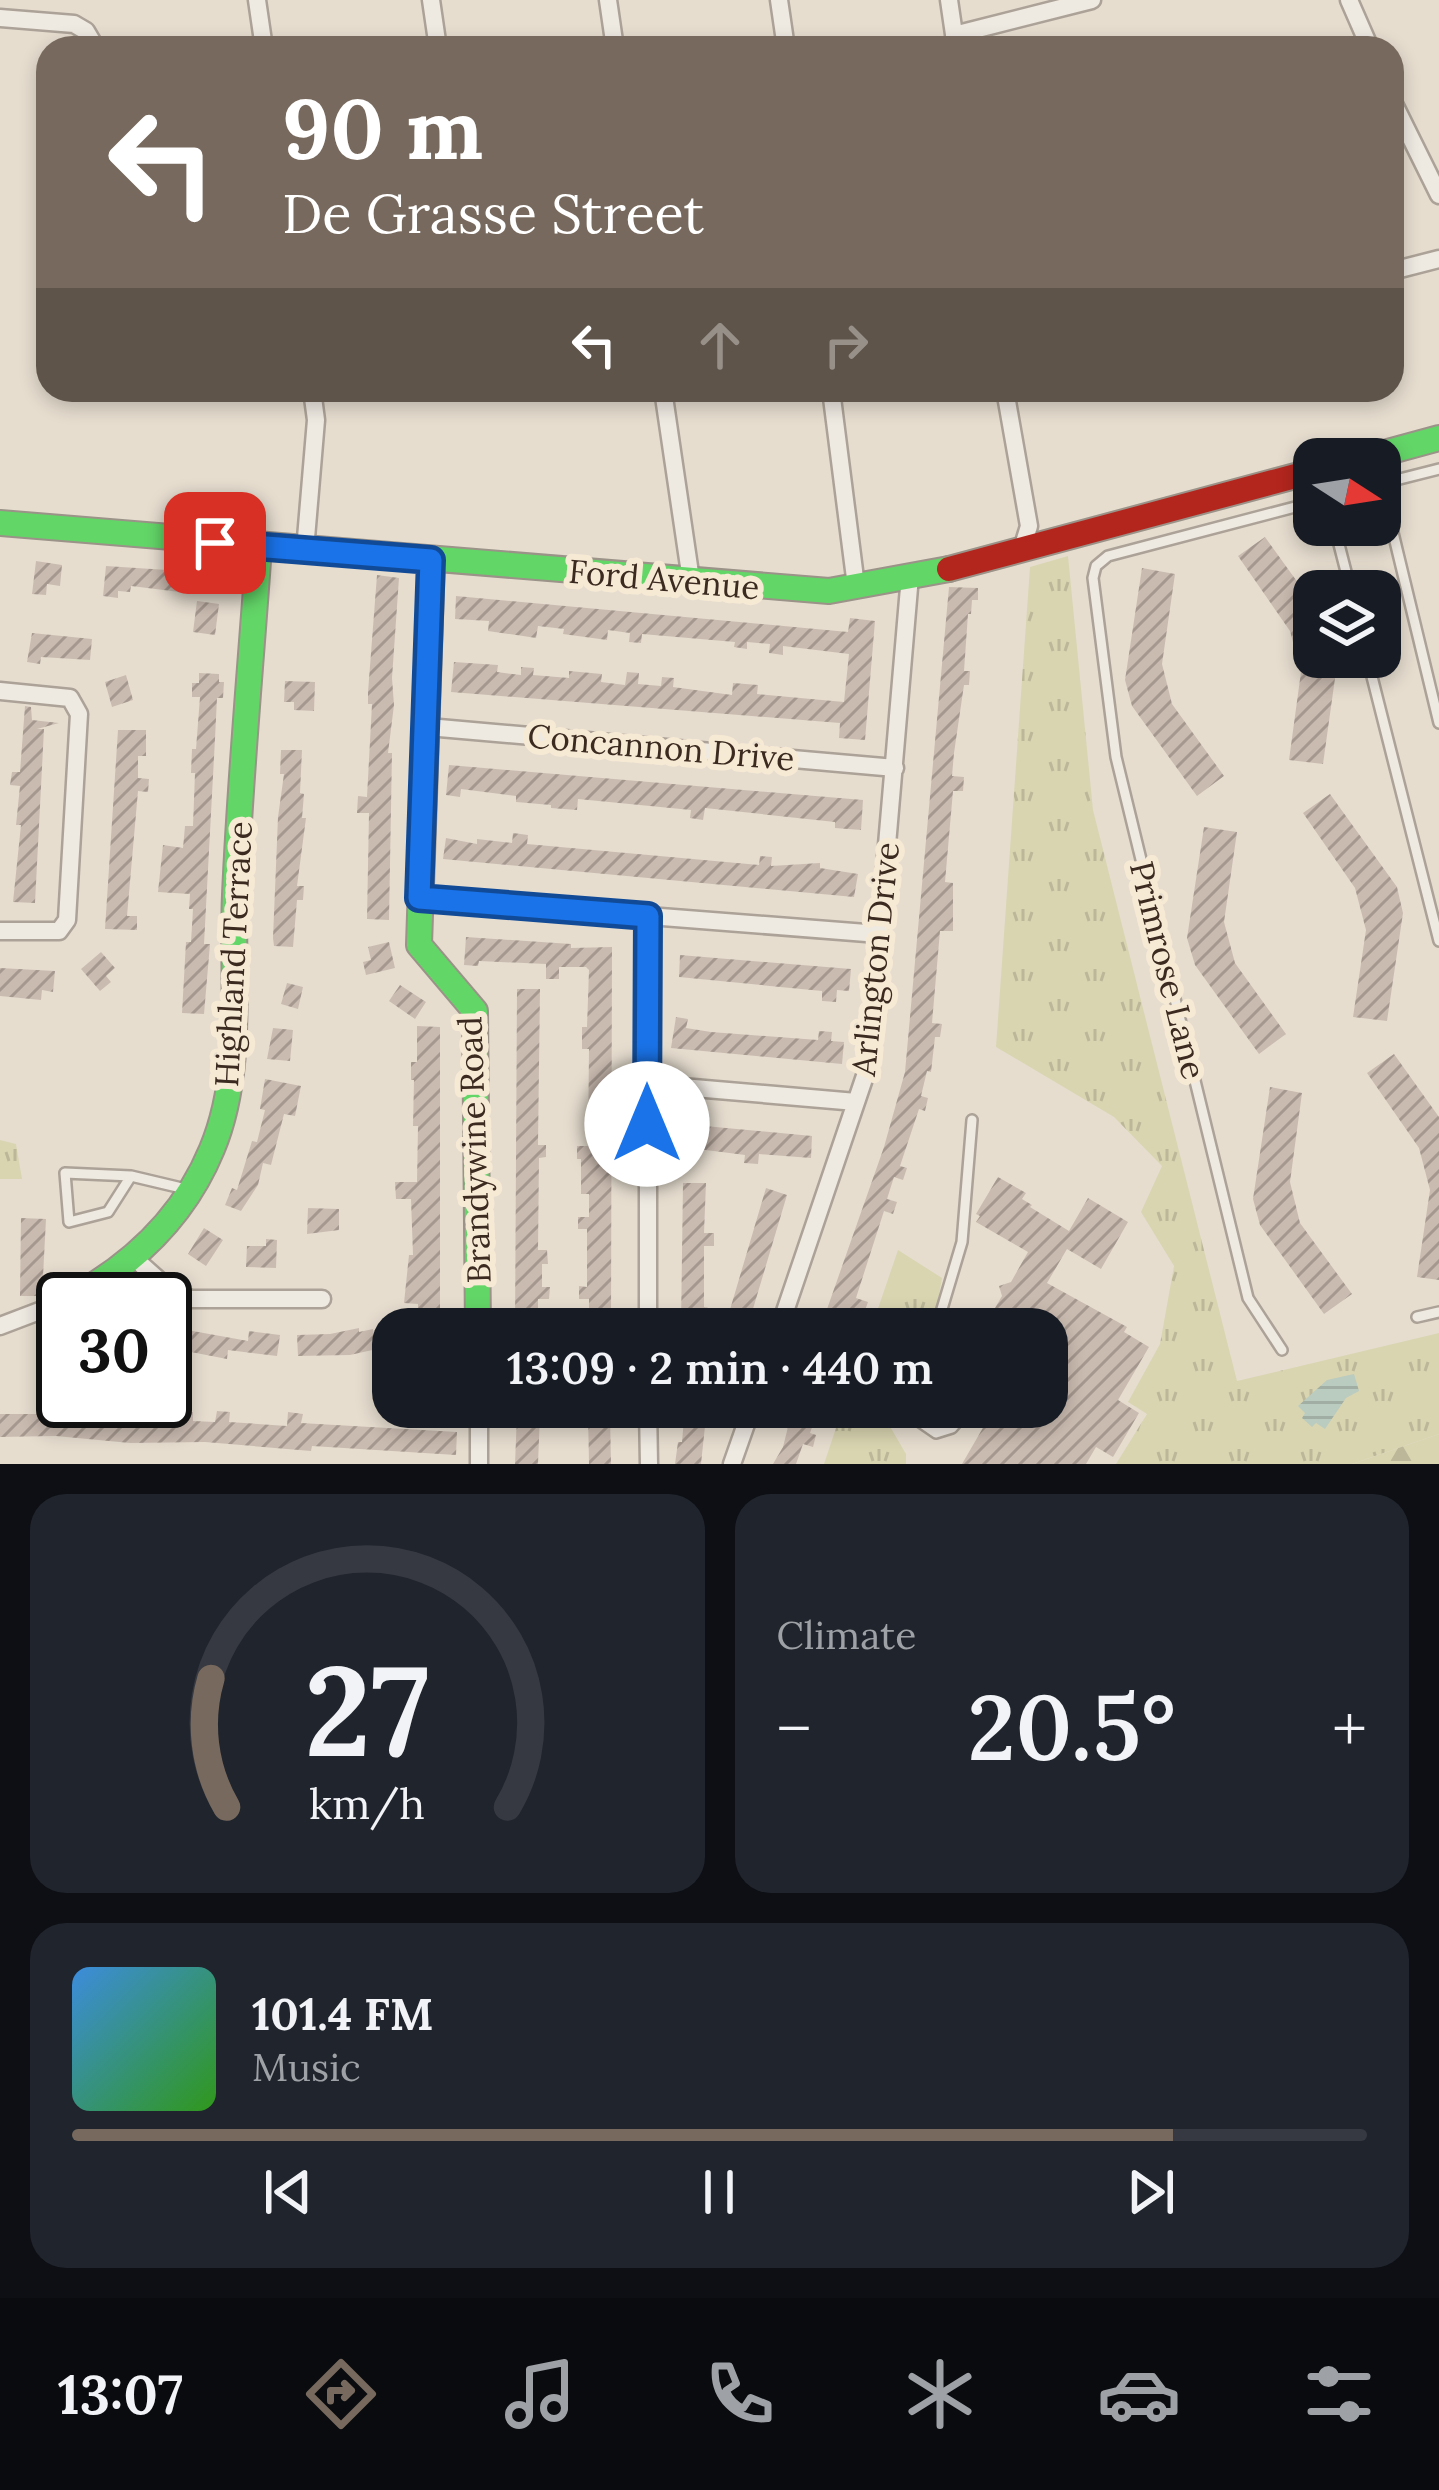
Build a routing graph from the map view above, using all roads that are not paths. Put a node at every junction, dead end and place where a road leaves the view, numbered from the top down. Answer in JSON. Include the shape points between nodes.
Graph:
{"nodes":[{"id":1,"x":257,"y":0,"type":"edge"},
{"id":2,"x":431,"y":0,"type":"edge"},
{"id":3,"x":608,"y":0,"type":"edge"},
{"id":4,"x":779,"y":0,"type":"edge"},
{"id":5,"x":949,"y":0,"type":"edge"},
{"id":6,"x":1092,"y":0,"type":"edge"},
{"id":7,"x":1349,"y":0,"type":"edge"},
{"id":8,"x":0,"y":18,"type":"edge"},
{"id":9,"x":89,"y":36,"type":"edge"},
{"id":10,"x":262,"y":36,"type":"edge"},
{"id":11,"x":436,"y":36,"type":"edge"},
{"id":12,"x":613,"y":36,"type":"edge"},
{"id":13,"x":784,"y":36,"type":"edge"},
{"id":14,"x":954,"y":36,"type":"edge"},
{"id":15,"x":972,"y":36,"type":"edge"},
{"id":16,"x":1365,"y":36,"type":"edge"},
{"id":17,"x":1404,"y":124,"type":"edge"},
{"id":18,"x":1439,"y":195,"type":"edge"},
{"id":19,"x":1439,"y":259,"type":"edge"},
{"id":20,"x":1404,"y":269,"type":"edge"},
{"id":21,"x":314,"y":402,"type":"edge"},
{"id":22,"x":665,"y":402,"type":"edge"},
{"id":23,"x":832,"y":402,"type":"edge"},
{"id":24,"x":1007,"y":402,"type":"edge"},
{"id":25,"x":1439,"y":438,"type":"edge"},
{"id":26,"x":1401,"y":457,"type":"edge"},
{"id":27,"x":1439,"y":469,"type":"edge"},
{"id":28,"x":1401,"y":470,"type":"edge"},
{"id":29,"x":1293,"y":477,"type":"edge"},
{"id":30,"x":1293,"y":508,"type":"edge"},
{"id":31,"x":0,"y":523,"type":"edge"},
{"id":32,"x":1394,"y":546,"type":"edge"},
{"id":33,"x":259,"y":547,"type":"junction"},
{"id":34,"x":1022,"y":549,"type":"junction"},
{"id":35,"x":305,"y":550,"type":"junction"},
{"id":36,"x":431,"y":560,"type":"junction"},
{"id":37,"x":910,"y":576,"type":"junction"},
{"id":38,"x":691,"y":580,"type":"junction"},
{"id":39,"x":856,"y":586,"type":"junction"},
{"id":40,"x":1372,"y":678,"type":"edge"},
{"id":41,"x":0,"y":691,"type":"edge"},
{"id":42,"x":1439,"y":723,"type":"edge"},
{"id":43,"x":428,"y":727,"type":"junction"},
{"id":44,"x":895,"y":767,"type":"junction"},
{"id":45,"x":419,"y":898,"type":"junction"},
{"id":46,"x":648,"y":916,"type":"junction"},
{"id":47,"x":0,"y":931,"type":"edge"},
{"id":48,"x":879,"y":934,"type":"junction"},
{"id":49,"x":1439,"y":941,"type":"edge"},
{"id":50,"x":646,"y":1084,"type":"junction"},
{"id":51,"x":856,"y":1102,"type":"junction"},
{"id":52,"x":972,"y":1120,"type":"dead end"},
{"id":53,"x":131,"y":1176,"type":"junction"},
{"id":54,"x":190,"y":1190,"type":"junction"},
{"id":55,"x":134,"y":1258,"type":"junction"},
{"id":56,"x":111,"y":1272,"type":"edge"},
{"id":57,"x":322,"y":1299,"type":"dead end"},
{"id":58,"x":478,"y":1308,"type":"edge"},
{"id":59,"x":648,"y":1308,"type":"edge"},
{"id":60,"x":785,"y":1308,"type":"edge"},
{"id":61,"x":942,"y":1308,"type":"edge"},
{"id":62,"x":36,"y":1312,"type":"edge"},
{"id":63,"x":1439,"y":1312,"type":"edge"},
{"id":64,"x":1417,"y":1317,"type":"dead end"},
{"id":65,"x":0,"y":1326,"type":"edge"},
{"id":66,"x":1282,"y":1350,"type":"dead end"},
{"id":67,"x":479,"y":1428,"type":"edge"},
{"id":68,"x":648,"y":1428,"type":"edge"},
{"id":69,"x":745,"y":1428,"type":"edge"},
{"id":70,"x":479,"y":1464,"type":"edge"},
{"id":71,"x":649,"y":1464,"type":"edge"},
{"id":72,"x":732,"y":1464,"type":"edge"}],
"edges":[{"from":1,"to":10,"type":"street"},
{"from":2,"to":11,"type":"street"},
{"from":3,"to":12,"type":"street"},
{"from":4,"to":13,"type":"street"},
{"from":5,"to":14,"type":"street"},
{"from":6,"to":15,"type":"street"},
{"from":7,"to":16,"type":"street"},
{"from":8,"to":9,"type":"street","via":[[74,23]]},
{"from":17,"to":18,"type":"street"},
{"from":19,"to":20,"type":"street"},
{"from":21,"to":35,"type":"street"},
{"from":22,"to":38,"type":"street"},
{"from":23,"to":39,"type":"street"},
{"from":24,"to":34,"type":"street","via":[[1029,526]]},
{"from":25,"to":26,"type":"street"},
{"from":27,"to":28,"type":"lane"},
{"from":29,"to":34,"type":"street","name":"Ford Avenue"},
{"from":30,"to":66,"type":"lane","name":"Primrose Lane","via":[[1108,556],[1093,578],[1116,757],[1248,1298]]},
{"from":31,"to":33,"type":"street","name":"Ford Avenue"},
{"from":32,"to":42,"type":"lane"},
{"from":33,"to":35,"type":"street","name":"Ford Avenue"},
{"from":33,"to":54,"type":"street","name":"Highland Terrace","via":[[230,1081]]},
{"from":34,"to":37,"type":"street","name":"Ford Avenue"},
{"from":35,"to":36,"type":"street","name":"Ford Avenue"},
{"from":36,"to":38,"type":"street","name":"Ford Avenue"},
{"from":36,"to":43,"type":"street","name":"Brandywine Road"},
{"from":37,"to":39,"type":"street","name":"Ford Avenue"},
{"from":37,"to":44,"type":"street","name":"Arlington Drive"},
{"from":38,"to":39,"type":"street","name":"Ford Avenue"},
{"from":40,"to":49,"type":"lane"},
{"from":41,"to":47,"type":"street","via":[[70,698],[79,714],[67,920],[50,933]]},
{"from":43,"to":44,"type":"street","name":"Concannon Drive"},
{"from":43,"to":45,"type":"street","name":"Brandywine Road"},
{"from":44,"to":48,"type":"street","name":"Arlington Drive"},
{"from":45,"to":46,"type":"street"},
{"from":45,"to":58,"type":"street","name":"Brandywine Road","via":[[419,944],[476,1011]]},
{"from":46,"to":48,"type":"street"},
{"from":46,"to":50,"type":"street"},
{"from":48,"to":51,"type":"street","name":"Arlington Drive","via":[[868,1067]]},
{"from":50,"to":51,"type":"street"},
{"from":50,"to":59,"type":"street"},
{"from":51,"to":60,"type":"street","name":"Arlington Drive"},
{"from":52,"to":61,"type":"lane","via":[[962,1242]]},
{"from":53,"to":53,"type":"lane","via":[[65,1173],[69,1222],[108,1212]]},
{"from":53,"to":54,"type":"lane"},
{"from":54,"to":55,"type":"street","name":"Highland Terrace"},
{"from":55,"to":56,"type":"street","name":"Highland Terrace"},
{"from":55,"to":57,"type":"street","via":[[190,1299]]},
{"from":62,"to":65,"type":"street","name":"Highland Terrace"},
{"from":63,"to":64,"type":"lane"},
{"from":67,"to":70,"type":"street"},
{"from":68,"to":71,"type":"street"},
{"from":69,"to":72,"type":"street"}]}
